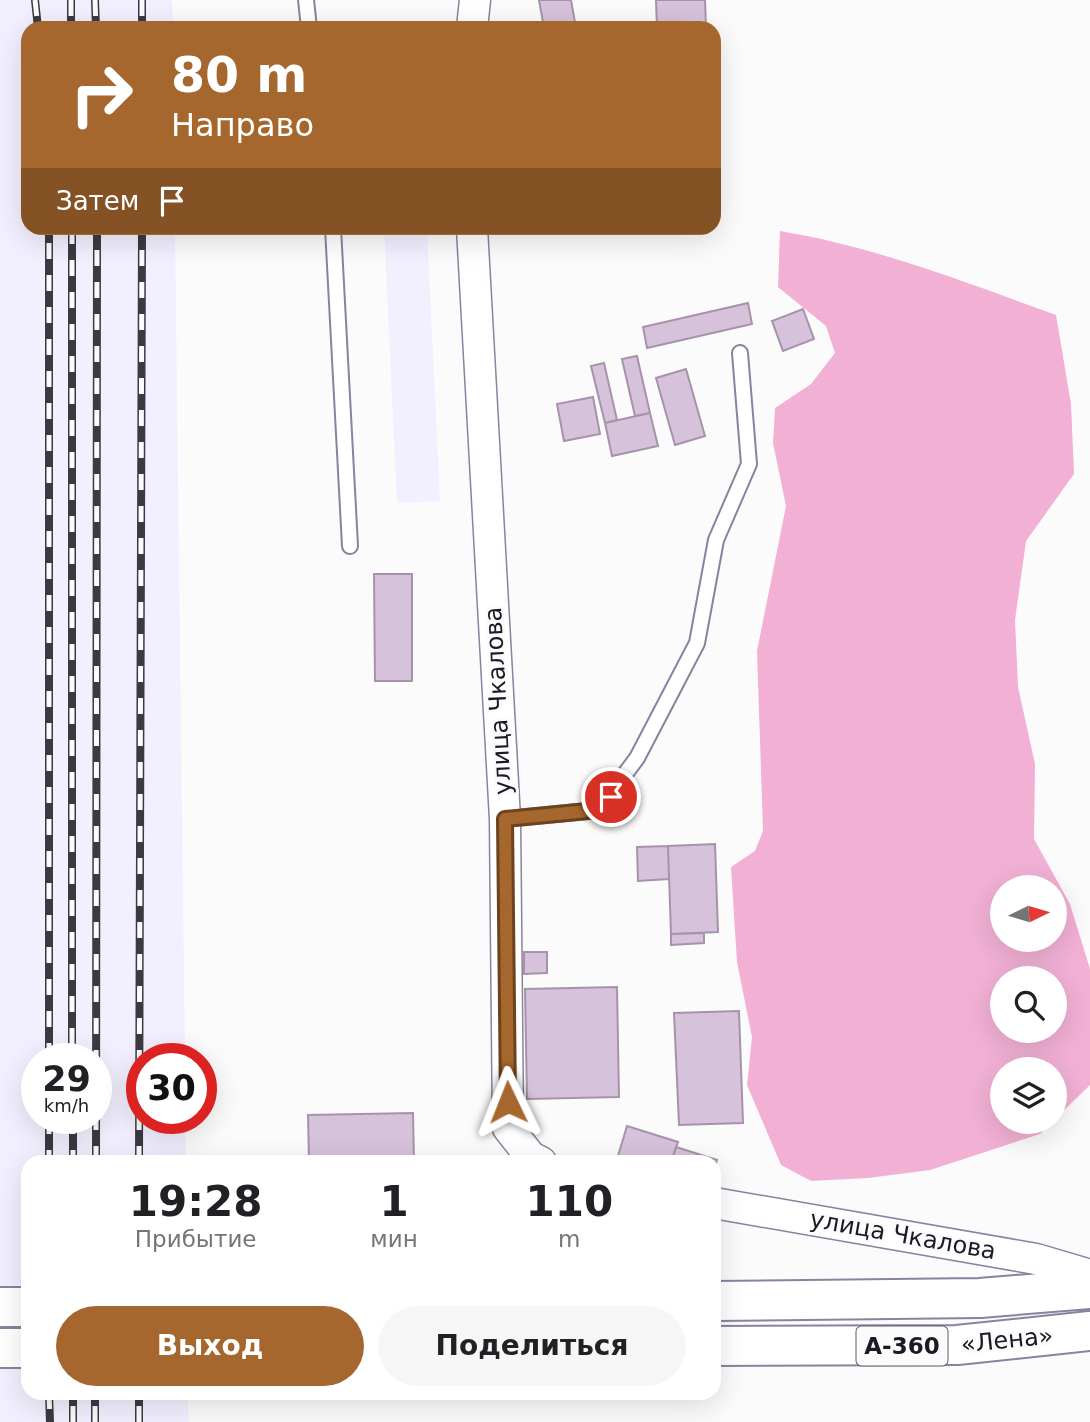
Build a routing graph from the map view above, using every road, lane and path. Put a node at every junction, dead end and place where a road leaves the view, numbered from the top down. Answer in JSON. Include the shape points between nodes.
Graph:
{"nodes":[{"id":1,"x":306,"y":0,"type":"edge"},
{"id":2,"x":475,"y":0,"type":"edge"},
{"id":3,"x":308,"y":21,"type":"edge"},
{"id":4,"x":473,"y":21,"type":"edge"},
{"id":5,"x":333,"y":235,"type":"edge"},
{"id":6,"x":472,"y":235,"type":"edge"},
{"id":7,"x":740,"y":353,"type":"dead end"},
{"id":8,"x":350,"y":545,"type":"dead end"},
{"id":9,"x":505,"y":819,"type":"junction"},
{"id":10,"x":529,"y":1155,"type":"edge"},
{"id":11,"x":721,"y":1204,"type":"edge"},
{"id":12,"x":1090,"y":1275,"type":"edge"},
{"id":13,"x":1090,"y":1289,"type":"edge"},
{"id":14,"x":721,"y":1301,"type":"edge"},
{"id":15,"x":0,"y":1307,"type":"edge"},
{"id":16,"x":21,"y":1307,"type":"edge"},
{"id":17,"x":1090,"y":1331,"type":"edge"},
{"id":18,"x":721,"y":1346,"type":"edge"},
{"id":19,"x":21,"y":1348,"type":"edge"},
{"id":20,"x":0,"y":1349,"type":"edge"}],
"edges":[{"from":1,"to":3,"type":"lane"},
{"from":2,"to":4,"type":"street"},
{"from":5,"to":8,"type":"lane"},
{"from":6,"to":9,"type":"street","name":"улица Чкалова"},
{"from":7,"to":9,"type":"lane","via":[[749,464],[716,540],[697,642],[669,700],[637,758],[598,810]]},
{"from":9,"to":10,"type":"street","name":"улица Чкалова","via":[[509,1128]]},
{"from":11,"to":12,"type":"street","name":"улица Чкалова","via":[[1023,1256]]},
{"from":13,"to":14,"type":"highway","name":"«Лена»","number":"А-360","via":[[980,1298]]},
{"from":15,"to":16,"type":"highway"},
{"from":17,"to":18,"type":"highway","name":"«Лена»","number":"А-360","via":[[957,1345]]},
{"from":19,"to":20,"type":"highway"}]}
